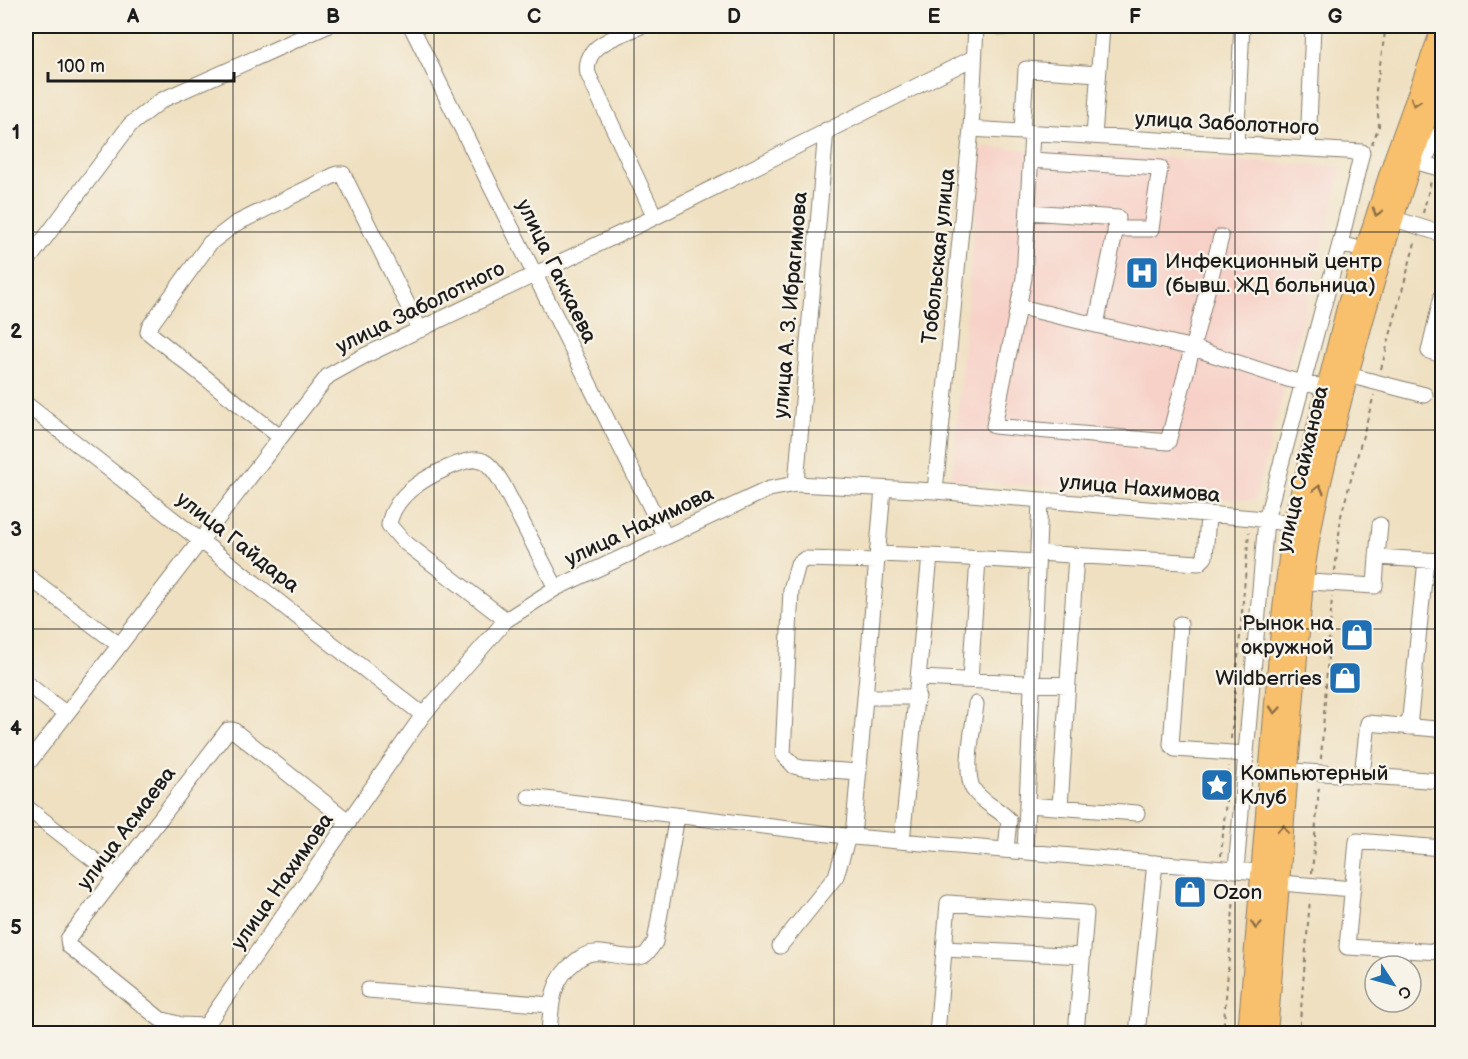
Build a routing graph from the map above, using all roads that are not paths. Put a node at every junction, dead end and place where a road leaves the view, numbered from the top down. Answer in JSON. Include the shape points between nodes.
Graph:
{"nodes":[{"id":1,"x":327,"y":26,"type":"edge"},
{"id":2,"x":411,"y":26,"type":"edge"},
{"id":3,"x":641,"y":26,"type":"edge"},
{"id":4,"x":976,"y":26,"type":"edge"},
{"id":5,"x":1242,"y":26,"type":"edge"},
{"id":6,"x":1313,"y":26,"type":"edge"},
{"id":7,"x":1102,"y":27,"type":"dead end"},
{"id":8,"x":1443,"y":28,"type":"edge"},
{"id":9,"x":973,"y":58,"type":"junction"},
{"id":10,"x":1443,"y":73,"type":"edge"},
{"id":11,"x":1098,"y":74,"type":"junction"},
{"id":12,"x":971,"y":129,"type":"junction"},
{"id":13,"x":826,"y":130,"type":"junction"},
{"id":14,"x":1027,"y":133,"type":"junction"},
{"id":15,"x":1439,"y":134,"type":"dead end"},
{"id":16,"x":1094,"y":136,"type":"junction"},
{"id":17,"x":1236,"y":145,"type":"junction"},
{"id":18,"x":1308,"y":149,"type":"junction"},
{"id":19,"x":1031,"y":160,"type":"junction"},
{"id":20,"x":1409,"y":160,"type":"junction"},
{"id":21,"x":1443,"y":169,"type":"edge"},
{"id":22,"x":1028,"y":212,"type":"junction"},
{"id":23,"x":655,"y":217,"type":"junction"},
{"id":24,"x":1392,"y":219,"type":"junction"},
{"id":25,"x":1115,"y":229,"type":"junction"},
{"id":26,"x":1443,"y":234,"type":"edge"},
{"id":27,"x":1221,"y":237,"type":"dead end"},
{"id":28,"x":1340,"y":244,"type":"junction"},
{"id":29,"x":1364,"y":250,"type":"junction"},
{"id":30,"x":26,"y":262,"type":"edge"},
{"id":31,"x":535,"y":274,"type":"junction"},
{"id":32,"x":1443,"y":296,"type":"edge"},
{"id":33,"x":1020,"y":307,"type":"junction"},
{"id":34,"x":1096,"y":325,"type":"junction"},
{"id":35,"x":420,"y":330,"type":"junction"},
{"id":36,"x":1193,"y":348,"type":"junction"},
{"id":37,"x":1443,"y":355,"type":"edge"},
{"id":38,"x":1348,"y":375,"type":"junction"},
{"id":39,"x":1303,"y":383,"type":"junction"},
{"id":40,"x":1326,"y":388,"type":"junction"},
{"id":41,"x":1425,"y":395,"type":"dead end"},
{"id":42,"x":26,"y":404,"type":"edge"},
{"id":43,"x":280,"y":437,"type":"junction"},
{"id":44,"x":796,"y":484,"type":"junction"},
{"id":45,"x":883,"y":489,"type":"junction"},
{"id":46,"x":935,"y":491,"type":"junction"},
{"id":47,"x":1040,"y":501,"type":"junction"},
{"id":48,"x":1208,"y":516,"type":"junction"},
{"id":49,"x":1260,"y":519,"type":"junction"},
{"id":50,"x":1301,"y":525,"type":"junction"},
{"id":51,"x":1380,"y":525,"type":"dead end"},
{"id":52,"x":666,"y":536,"type":"junction"},
{"id":53,"x":201,"y":540,"type":"junction"},
{"id":54,"x":1076,"y":555,"type":"junction"},
{"id":55,"x":930,"y":556,"type":"junction"},
{"id":56,"x":877,"y":557,"type":"junction"},
{"id":57,"x":1377,"y":557,"type":"junction"},
{"id":58,"x":1038,"y":558,"type":"junction"},
{"id":59,"x":978,"y":559,"type":"junction"},
{"id":60,"x":1426,"y":560,"type":"junction"},
{"id":61,"x":1443,"y":561,"type":"edge"},
{"id":62,"x":26,"y":575,"type":"edge"},
{"id":63,"x":1295,"y":581,"type":"junction"},
{"id":64,"x":556,"y":588,"type":"junction"},
{"id":65,"x":506,"y":620,"type":"junction"},
{"id":66,"x":1180,"y":624,"type":"dead end"},
{"id":67,"x":118,"y":644,"type":"junction"},
{"id":68,"x":920,"y":678,"type":"junction"},
{"id":69,"x":970,"y":680,"type":"junction"},
{"id":70,"x":26,"y":683,"type":"edge"},
{"id":71,"x":1033,"y":683,"type":"junction"},
{"id":72,"x":1068,"y":685,"type":"junction"},
{"id":73,"x":865,"y":697,"type":"junction"},
{"id":74,"x":918,"y":697,"type":"junction"},
{"id":75,"x":976,"y":704,"type":"dead end"},
{"id":76,"x":65,"y":713,"type":"junction"},
{"id":77,"x":423,"y":715,"type":"junction"},
{"id":78,"x":1409,"y":727,"type":"junction"},
{"id":79,"x":1436,"y":729,"type":"dead end"},
{"id":80,"x":1246,"y":754,"type":"junction"},
{"id":81,"x":26,"y":765,"type":"edge"},
{"id":82,"x":1279,"y":770,"type":"junction"},
{"id":83,"x":859,"y":772,"type":"junction"},
{"id":84,"x":1362,"y":775,"type":"junction"},
{"id":85,"x":1443,"y":781,"type":"edge"},
{"id":86,"x":529,"y":798,"type":"dead end"},
{"id":87,"x":1028,"y":805,"type":"junction"},
{"id":88,"x":26,"y":807,"type":"edge"},
{"id":89,"x":1060,"y":807,"type":"junction"},
{"id":90,"x":1137,"y":813,"type":"dead end"},
{"id":91,"x":677,"y":816,"type":"junction"},
{"id":92,"x":349,"y":822,"type":"junction"},
{"id":93,"x":851,"y":837,"type":"junction"},
{"id":94,"x":902,"y":841,"type":"junction"},
{"id":95,"x":1443,"y":848,"type":"edge"},
{"id":96,"x":1006,"y":850,"type":"junction"},
{"id":97,"x":1025,"y":852,"type":"junction"},
{"id":98,"x":1155,"y":863,"type":"junction"},
{"id":99,"x":1236,"y":870,"type":"junction"},
{"id":100,"x":116,"y":877,"type":"junction"},
{"id":101,"x":1270,"y":877,"type":"junction"},
{"id":102,"x":1353,"y":889,"type":"junction"},
{"id":103,"x":780,"y":946,"type":"dead end"},
{"id":104,"x":944,"y":949,"type":"junction"},
{"id":105,"x":1443,"y":952,"type":"edge"},
{"id":106,"x":1082,"y":956,"type":"junction"},
{"id":107,"x":368,"y":990,"type":"dead end"},
{"id":108,"x":551,"y":1005,"type":"junction"},
{"id":109,"x":203,"y":1030,"type":"edge"},
{"id":110,"x":549,"y":1034,"type":"edge"},
{"id":111,"x":938,"y":1034,"type":"edge"},
{"id":112,"x":1076,"y":1034,"type":"edge"},
{"id":113,"x":1137,"y":1034,"type":"edge"},
{"id":114,"x":1248,"y":1034,"type":"edge"},
{"id":115,"x":1267,"y":1034,"type":"edge"}],
"edges":[{"from":1,"to":30,"type":"street","via":[[162,100],[130,125]]},
{"from":2,"to":31,"type":"street","name":"улица Гаккаева"},
{"from":3,"to":23,"type":"street","via":[[593,50],[586,65]]},
{"from":4,"to":9,"type":"street","name":"Тобольская улица"},
{"from":5,"to":17,"type":"street"},
{"from":6,"to":18,"type":"street"},
{"from":7,"to":11,"type":"street"},
{"from":8,"to":20,"type":"main road","name":"улица Сайханова","one_way":true},
{"from":9,"to":12,"type":"street","name":"Тобольская улица"},
{"from":9,"to":13,"type":"street","name":"улица Заболотного"},
{"from":10,"to":20,"type":"main road","name":"улица Сайханова"},
{"from":11,"to":14,"type":"street","via":[[1026,69]]},
{"from":11,"to":16,"type":"street"},
{"from":12,"to":14,"type":"street","name":"улица Заболотного"},
{"from":12,"to":46,"type":"street","name":"Тобольская улица"},
{"from":13,"to":23,"type":"street","name":"улица Заболотного"},
{"from":13,"to":44,"type":"street","name":"улица А. З. Ибрагимова"},
{"from":14,"to":16,"type":"street","name":"улица Заболотного"},
{"from":14,"to":19,"type":"street"},
{"from":15,"to":20,"type":"street"},
{"from":16,"to":17,"type":"street","name":"улица Заболотного"},
{"from":17,"to":18,"type":"street","name":"улица Заболотного"},
{"from":18,"to":28,"type":"street","name":"улица Заболотного","via":[[1362,152]]},
{"from":19,"to":22,"type":"street"},
{"from":19,"to":25,"type":"street","via":[[1160,168],[1151,229]]},
{"from":20,"to":21,"type":"street"},
{"from":20,"to":24,"type":"main road","name":"улица Сайханова"},
{"from":20,"to":29,"type":"main road","one_way":true},
{"from":22,"to":25,"type":"street","via":[[1118,218]]},
{"from":22,"to":33,"type":"street"},
{"from":23,"to":31,"type":"street","name":"улица Заболотного"},
{"from":24,"to":26,"type":"street"},
{"from":24,"to":38,"type":"main road","name":"улица Сайханова"},
{"from":25,"to":34,"type":"street"},
{"from":27,"to":36,"type":"street"},
{"from":28,"to":29,"type":"street"},
{"from":28,"to":39,"type":"street"},
{"from":29,"to":40,"type":"main road"},
{"from":31,"to":35,"type":"street","name":"улица Заболотного"},
{"from":31,"to":52,"type":"street","name":"улица Гаккаева"},
{"from":32,"to":37,"type":"street","via":[[1429,351]]},
{"from":33,"to":34,"type":"street"},
{"from":33,"to":36,"type":"street","via":[[994,426],[1168,442]]},
{"from":34,"to":36,"type":"street"},
{"from":35,"to":43,"type":"street","name":"улица Заболотного","via":[[328,376]]},
{"from":35,"to":43,"type":"street","via":[[343,174],[235,224],[190,268],[148,332]]},
{"from":36,"to":39,"type":"street"},
{"from":38,"to":41,"type":"street"},
{"from":50,"to":38,"type":"main road","name":"улица Сайханова","one_way":true},
{"from":39,"to":40,"type":"street"},
{"from":39,"to":49,"type":"street"},
{"from":40,"to":50,"type":"main road"},
{"from":42,"to":53,"type":"street","name":"улица Гайдара"},
{"from":43,"to":53,"type":"street","name":"улица Заболотного"},
{"from":44,"to":45,"type":"street","name":"улица Нахимова"},
{"from":44,"to":52,"type":"street","name":"улица Нахимова","via":[[769,489]]},
{"from":45,"to":46,"type":"street","name":"улица Нахимова"},
{"from":45,"to":56,"type":"street"},
{"from":46,"to":47,"type":"street","name":"улица Нахимова"},
{"from":47,"to":48,"type":"street","name":"улица Нахимова"},
{"from":47,"to":58,"type":"street"},
{"from":48,"to":49,"type":"street","name":"улица Нахимова"},
{"from":48,"to":54,"type":"street","via":[[1204,557],[1199,563]]},
{"from":49,"to":50,"type":"street","name":"улица Нахимова"},
{"from":49,"to":80,"type":"street"},
{"from":50,"to":63,"type":"main road"},
{"from":51,"to":57,"type":"street"},
{"from":52,"to":64,"type":"street","name":"улица Нахимова"},
{"from":53,"to":67,"type":"street","name":"улица Заболотного"},
{"from":53,"to":77,"type":"street","name":"улица Гайдара"},
{"from":54,"to":58,"type":"street"},
{"from":54,"to":72,"type":"street"},
{"from":55,"to":56,"type":"street"},
{"from":55,"to":59,"type":"street"},
{"from":55,"to":68,"type":"street"},
{"from":56,"to":73,"type":"street"},
{"from":56,"to":83,"type":"street","via":[[805,559],[798,564],[791,590],[783,754],[794,766],[802,768]]},
{"from":57,"to":60,"type":"street"},
{"from":57,"to":63,"type":"street","via":[[1375,586]]},
{"from":58,"to":59,"type":"street"},
{"from":58,"to":71,"type":"street"},
{"from":59,"to":69,"type":"street"},
{"from":60,"to":61,"type":"street"},
{"from":60,"to":78,"type":"street"},
{"from":62,"to":67,"type":"street"},
{"from":63,"to":82,"type":"main road"},
{"from":64,"to":65,"type":"street","name":"улица Нахимова"},
{"from":64,"to":65,"type":"street","via":[[502,483],[483,461],[470,459],[414,487],[394,508],[388,525],[403,541]]},
{"from":65,"to":77,"type":"street","name":"улица Нахимова"},
{"from":66,"to":80,"type":"street","via":[[1171,746]]},
{"from":67,"to":76,"type":"street","name":"улица Заболотного"},
{"from":68,"to":69,"type":"street"},
{"from":68,"to":74,"type":"street"},
{"from":69,"to":71,"type":"street"},
{"from":70,"to":76,"type":"street"},
{"from":71,"to":72,"type":"street"},
{"from":71,"to":87,"type":"street"},
{"from":72,"to":89,"type":"street"},
{"from":73,"to":74,"type":"street"},
{"from":73,"to":83,"type":"street"},
{"from":74,"to":94,"type":"street"},
{"from":75,"to":96,"type":"street","via":[[969,771],[973,788],[1009,820]]},
{"from":76,"to":81,"type":"street","name":"улица Заболотного"},
{"from":77,"to":92,"type":"street","name":"улица Нахимова"},
{"from":78,"to":79,"type":"street"},
{"from":78,"to":84,"type":"street","via":[[1368,723]]},
{"from":80,"to":99,"type":"street"},
{"from":82,"to":84,"type":"street"},
{"from":82,"to":101,"type":"main road"},
{"from":83,"to":93,"type":"street"},
{"from":84,"to":85,"type":"street"},
{"from":86,"to":91,"type":"street"},
{"from":87,"to":89,"type":"street"},
{"from":87,"to":97,"type":"street"},
{"from":88,"to":100,"type":"street"},
{"from":89,"to":90,"type":"street"},
{"from":91,"to":93,"type":"street"},
{"from":91,"to":108,"type":"street","via":[[655,942],[645,955],[635,958],[598,952],[585,954],[560,975]]},
{"from":92,"to":100,"type":"street","name":"улица Асмаева","via":[[228,729]]},
{"from":92,"to":109,"type":"street","name":"улица Нахимова"},
{"from":93,"to":94,"type":"street"},
{"from":93,"to":103,"type":"street","via":[[836,876]]},
{"from":94,"to":96,"type":"street"},
{"from":95,"to":102,"type":"street","via":[[1357,841]]},
{"from":96,"to":97,"type":"street"},
{"from":97,"to":98,"type":"street"},
{"from":98,"to":99,"type":"street"},
{"from":98,"to":113,"type":"street"},
{"from":99,"to":101,"type":"street"},
{"from":100,"to":109,"type":"street","name":"улица Асмаева","via":[[68,944],[160,1019]]},
{"from":101,"to":102,"type":"street"},
{"from":101,"to":114,"type":"main road","one_way":true},
{"from":101,"to":115,"type":"main road"},
{"from":102,"to":105,"type":"street","via":[[1347,947]]},
{"from":104,"to":106,"type":"street"},
{"from":104,"to":106,"type":"street","via":[[948,903],[1086,913]]},
{"from":104,"to":111,"type":"street"},
{"from":106,"to":112,"type":"street"},
{"from":107,"to":108,"type":"street"},
{"from":108,"to":110,"type":"street"}]}
